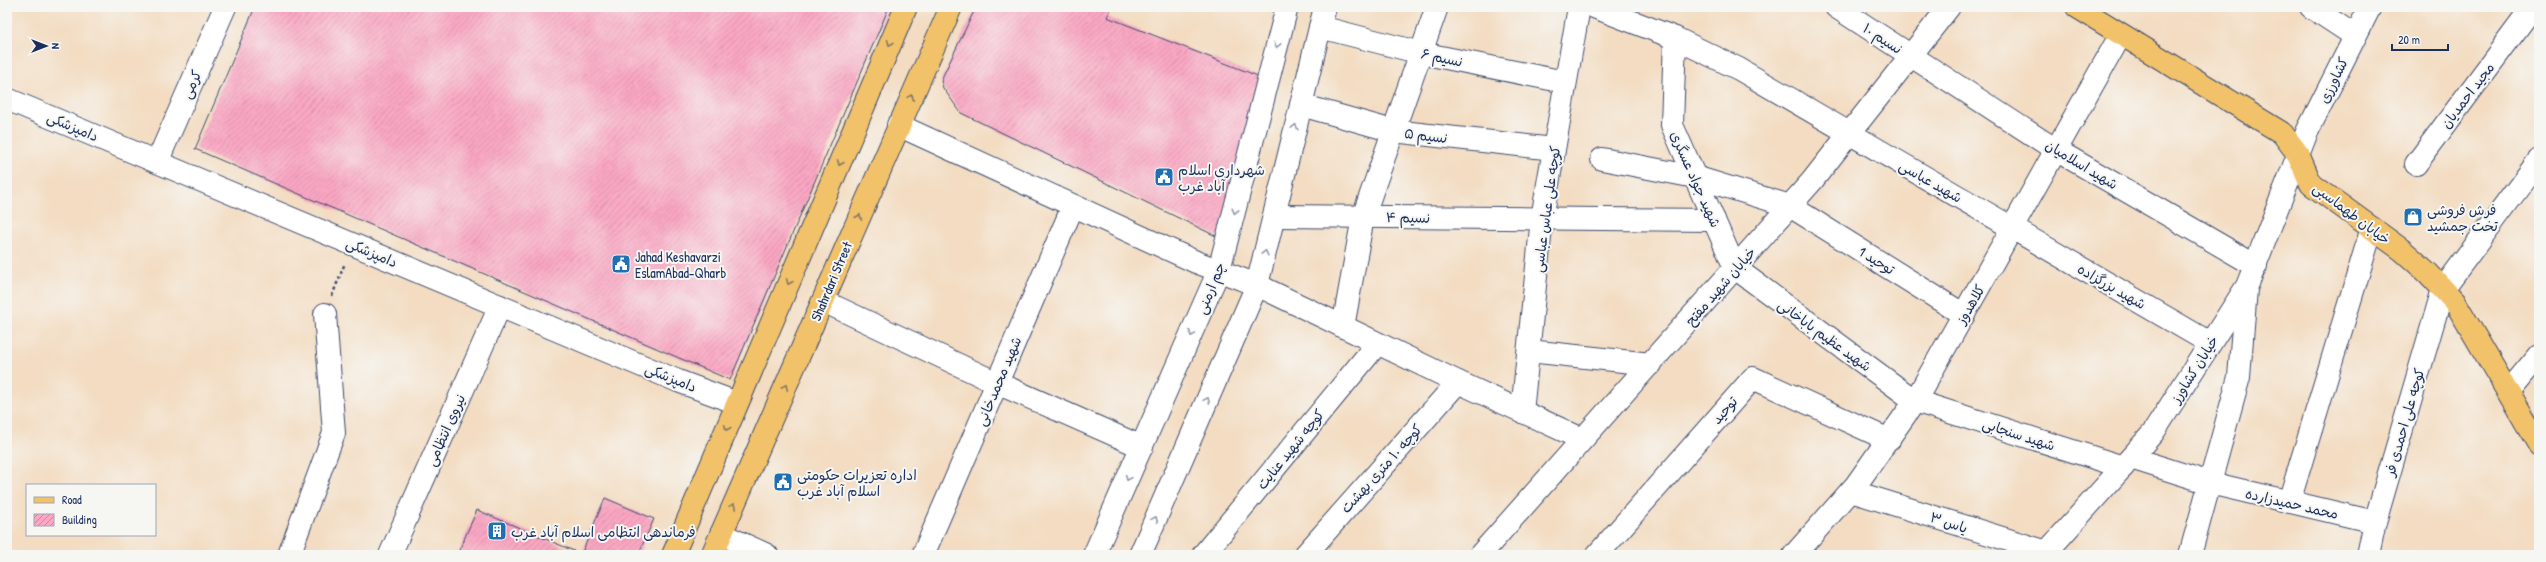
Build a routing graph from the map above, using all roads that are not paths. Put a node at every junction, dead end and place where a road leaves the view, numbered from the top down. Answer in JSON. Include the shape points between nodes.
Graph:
{"nodes":[{"id":1,"x":225,"y":7,"type":"edge"},
{"id":2,"x":906,"y":7,"type":"edge"},
{"id":3,"x":951,"y":7,"type":"edge"},
{"id":4,"x":1287,"y":7,"type":"edge"},
{"id":5,"x":1437,"y":7,"type":"edge"},
{"id":6,"x":1578,"y":7,"type":"edge"},
{"id":7,"x":1594,"y":7,"type":"edge"},
{"id":8,"x":1836,"y":7,"type":"edge"},
{"id":9,"x":1949,"y":7,"type":"edge"},
{"id":10,"x":2077,"y":7,"type":"edge"},
{"id":11,"x":2311,"y":7,"type":"edge"},
{"id":12,"x":2370,"y":7,"type":"edge"},
{"id":13,"x":2533,"y":7,"type":"edge"},
{"id":14,"x":1323,"y":17,"type":"edge"},
{"id":15,"x":2120,"y":36,"type":"junction"},
{"id":16,"x":2354,"y":36,"type":"junction"},
{"id":17,"x":1675,"y":38,"type":"junction"},
{"id":18,"x":1420,"y":53,"type":"junction"},
{"id":19,"x":1911,"y":56,"type":"junction"},
{"id":20,"x":1566,"y":82,"type":"junction"},
{"id":21,"x":7,"y":99,"type":"edge"},
{"id":22,"x":1301,"y":105,"type":"junction"},
{"id":23,"x":898,"y":125,"type":"junction"},
{"id":24,"x":1393,"y":131,"type":"junction"},
{"id":25,"x":1849,"y":134,"type":"junction"},
{"id":26,"x":1554,"y":149,"type":"junction"},
{"id":27,"x":2056,"y":150,"type":"junction"},
{"id":28,"x":2298,"y":154,"type":"junction"},
{"id":29,"x":1602,"y":159,"type":"dead end"},
{"id":30,"x":2539,"y":160,"type":"edge"},
{"id":31,"x":157,"y":162,"type":"junction"},
{"id":32,"x":2416,"y":164,"type":"dead end"},
{"id":33,"x":1695,"y":177,"type":"junction"},
{"id":34,"x":1073,"y":206,"type":"junction"},
{"id":35,"x":1790,"y":206,"type":"junction"},
{"id":36,"x":1274,"y":216,"type":"junction"},
{"id":37,"x":1364,"y":217,"type":"junction"},
{"id":38,"x":1542,"y":218,"type":"junction"},
{"id":39,"x":1714,"y":220,"type":"junction"},
{"id":40,"x":2014,"y":228,"type":"junction"},
{"id":41,"x":2372,"y":228,"type":"junction"},
{"id":42,"x":2256,"y":266,"type":"junction"},
{"id":43,"x":1735,"y":268,"type":"junction"},
{"id":44,"x":1219,"y":270,"type":"junction"},
{"id":45,"x":1257,"y":285,"type":"junction"},
{"id":46,"x":2247,"y":286,"type":"junction"},
{"id":47,"x":2443,"y":289,"type":"junction"},
{"id":48,"x":823,"y":301,"type":"junction"},
{"id":49,"x":500,"y":306,"type":"junction"},
{"id":50,"x":325,"y":314,"type":"road end"},
{"id":51,"x":1964,"y":315,"type":"junction"},
{"id":52,"x":1343,"y":327,"type":"junction"},
{"id":53,"x":2210,"y":343,"type":"junction"},
{"id":54,"x":1377,"y":344,"type":"junction"},
{"id":55,"x":1529,"y":351,"type":"junction"},
{"id":56,"x":2539,"y":355,"type":"edge"},
{"id":57,"x":1651,"y":364,"type":"junction"},
{"id":58,"x":1458,"y":382,"type":"junction"},
{"id":59,"x":997,"y":383,"type":"junction"},
{"id":60,"x":2509,"y":391,"type":"junction"},
{"id":61,"x":1915,"y":401,"type":"junction"},
{"id":62,"x":738,"y":403,"type":"junction"},
{"id":63,"x":1522,"y":412,"type":"junction"},
{"id":64,"x":1582,"y":438,"type":"junction"},
{"id":65,"x":1889,"y":440,"type":"junction"},
{"id":66,"x":2539,"y":445,"type":"edge"},
{"id":67,"x":1142,"y":447,"type":"junction"},
{"id":68,"x":2127,"y":462,"type":"junction"},
{"id":69,"x":2210,"y":483,"type":"junction"},
{"id":70,"x":1851,"y":491,"type":"junction"},
{"id":71,"x":2289,"y":502,"type":"junction"},
{"id":72,"x":2375,"y":522,"type":"junction"},
{"id":73,"x":721,"y":534,"type":"junction"},
{"id":74,"x":2045,"y":554,"type":"edge"},
{"id":75,"x":289,"y":555,"type":"edge"},
{"id":76,"x":390,"y":555,"type":"edge"},
{"id":77,"x":673,"y":555,"type":"edge"},
{"id":78,"x":712,"y":555,"type":"edge"},
{"id":79,"x":767,"y":555,"type":"edge"},
{"id":80,"x":923,"y":555,"type":"edge"},
{"id":81,"x":1094,"y":555,"type":"edge"},
{"id":82,"x":1140,"y":555,"type":"edge"},
{"id":83,"x":1203,"y":555,"type":"edge"},
{"id":84,"x":1305,"y":555,"type":"edge"},
{"id":85,"x":1480,"y":555,"type":"edge"},
{"id":86,"x":1596,"y":555,"type":"edge"},
{"id":87,"x":1794,"y":555,"type":"edge"},
{"id":88,"x":2190,"y":555,"type":"edge"},
{"id":89,"x":2368,"y":555,"type":"edge"}],
"edges":[{"from":1,"to":31,"type":"street","name":"کرمی"},
{"from":2,"to":62,"type":"main road","one_way":true},
{"from":23,"to":3,"type":"main road","name":"Shahrdari Street","one_way":true},
{"from":4,"to":44,"type":"street","name":"چم ارمنی","one_way":true},
{"from":5,"to":18,"type":"street"},
{"from":6,"to":20,"type":"street","name":"کوچه علی عباس عباسی"},
{"from":7,"to":17,"type":"street","name":"شهید عباسی"},
{"from":8,"to":19,"type":"street","name":"نسیم ۱۰"},
{"from":9,"to":19,"type":"street","name":"خیابان شهید مفتح"},
{"from":10,"to":15,"type":"main road","name":"خیابان طهماسبی"},
{"from":11,"to":16,"type":"street"},
{"from":12,"to":16,"type":"street","name":"کشاورزی"},
{"from":13,"to":32,"type":"street","name":"مجید احمدیان"},
{"from":14,"to":18,"type":"street","name":"نسیم ۶"},
{"from":14,"to":22,"type":"street"},
{"from":15,"to":27,"type":"street","name":"کلاهدوز"},
{"from":15,"to":28,"type":"main road","name":"خیابان طهماسبی","via":[[2282,133]]},
{"from":16,"to":28,"type":"street","name":"کشاورزی"},
{"from":17,"to":25,"type":"street","name":"شهید عباسی","via":[[1739,69]]},
{"from":17,"to":33,"type":"street","name":"شهید جواد عسگری","via":[[1672,125]]},
{"from":18,"to":20,"type":"street","name":"نسیم ۶"},
{"from":18,"to":24,"type":"street"},
{"from":19,"to":25,"type":"street","name":"خیابان شهید مفتح"},
{"from":19,"to":27,"type":"street","name":"شهید اسلامیان"},
{"from":20,"to":26,"type":"street","name":"کوچه علی عباس عباسی"},
{"from":21,"to":31,"type":"street","name":"دامپزشکی"},
{"from":22,"to":24,"type":"street","name":"نسیم ۵"},
{"from":36,"to":22,"type":"street","one_way":true},
{"from":23,"to":34,"type":"street"},
{"from":48,"to":23,"type":"main road","name":"Shahrdari Street","one_way":true},
{"from":24,"to":26,"type":"street","name":"نسیم ۵"},
{"from":24,"to":37,"type":"street"},
{"from":25,"to":35,"type":"street","name":"خیابان شهید مفتح"},
{"from":25,"to":40,"type":"street","name":"شهید عباسی"},
{"from":26,"to":38,"type":"street","name":"کوچه علی عباس عباسی"},
{"from":27,"to":40,"type":"street","name":"کلاهدوز"},
{"from":27,"to":42,"type":"street","name":"شهید اسلامیان"},
{"from":28,"to":41,"type":"main road","name":"خیابان طهماسبی","via":[[2311,184]]},
{"from":28,"to":42,"type":"street","name":"خیابان کشاورز"},
{"from":29,"to":33,"type":"street","name":"توحید 1"},
{"from":30,"to":47,"type":"street"},
{"from":31,"to":49,"type":"street","name":"دامپزشکی"},
{"from":33,"to":35,"type":"street","name":"توحید 1"},
{"from":33,"to":39,"type":"street","name":"شهید جواد عسگری"},
{"from":34,"to":44,"type":"street"},
{"from":34,"to":59,"type":"street","name":"شهید محمدخانی"},
{"from":35,"to":43,"type":"street","name":"خیابان شهید مفتح"},
{"from":35,"to":51,"type":"street","name":"توحید 1"},
{"from":36,"to":37,"type":"street","name":"نسیم ۴"},
{"from":45,"to":36,"type":"street","one_way":true},
{"from":37,"to":38,"type":"street","name":"نسیم ۴"},
{"from":37,"to":52,"type":"street"},
{"from":38,"to":39,"type":"street","name":"نسیم ۴"},
{"from":38,"to":55,"type":"street","name":"کوچه علی عباس عباسی"},
{"from":39,"to":43,"type":"street","name":"شهید جواد عسگری"},
{"from":40,"to":51,"type":"street","name":"کلاهدوز"},
{"from":40,"to":53,"type":"street","name":"شهید بزرگزاده"},
{"from":41,"to":47,"type":"main road","name":"خیابان طهماسبی","via":[[2423,269]]},
{"from":41,"to":71,"type":"street"},
{"from":42,"to":46,"type":"street","name":"خیابان کشاورز"},
{"from":43,"to":57,"type":"street","name":"خیابان شهید مفتح"},
{"from":43,"to":61,"type":"street","name":"شهید عظیم باباخانی"},
{"from":44,"to":45,"type":"street"},
{"from":44,"to":67,"type":"street","name":"چم ارمنی","one_way":true},
{"from":45,"to":52,"type":"street"},
{"from":82,"to":45,"type":"street","one_way":true},
{"from":46,"to":53,"type":"street","name":"خیابان کشاورز"},
{"from":46,"to":69,"type":"street","via":[[2239,377]]},
{"from":47,"to":60,"type":"main road","name":"خیابان طهماسبی","via":[[2455,302]]},
{"from":47,"to":72,"type":"street","name":"کوچه علی احمدی فر"},
{"from":48,"to":59,"type":"street"},
{"from":73,"to":48,"type":"main road","name":"Shahrdari Street","one_way":true},
{"from":49,"to":62,"type":"street","name":"دامپزشکی","via":[[678,381]]},
{"from":49,"to":76,"type":"street","name":"نیروی انتظامی"},
{"from":50,"to":75,"type":"street","via":[[334,433]]},
{"from":51,"to":61,"type":"street","name":"کلاهدوز"},
{"from":52,"to":54,"type":"street"},
{"from":53,"to":68,"type":"street","name":"خیابان کشاورز","via":[[2153,433]]},
{"from":54,"to":58,"type":"street"},
{"from":54,"to":83,"type":"street","name":"کوچه شهید عنایت"},
{"from":55,"to":57,"type":"street"},
{"from":55,"to":63,"type":"street","name":"کوچه علی عباس عباسی"},
{"from":56,"to":60,"type":"street"},
{"from":57,"to":64,"type":"street","name":"خیابان شهید مفتح"},
{"from":58,"to":63,"type":"street"},
{"from":58,"to":84,"type":"street","name":"کوچه ۱۰ متری بهشت"},
{"from":59,"to":67,"type":"street"},
{"from":59,"to":80,"type":"street","name":"شهید محمدخانی"},
{"from":60,"to":66,"type":"main road","name":"خیابان طهماسبی"},
{"from":61,"to":65,"type":"street","name":"کلاهدوز"},
{"from":61,"to":68,"type":"street","name":"شهید سنجابی"},
{"from":62,"to":77,"type":"main road","one_way":true},
{"from":63,"to":64,"type":"street"},
{"from":64,"to":85,"type":"street","name":"خیابان شهید مفتح"},
{"from":65,"to":70,"type":"street","name":"کلاهدوز"},
{"from":65,"to":86,"type":"street","name":"توحید","via":[[1752,378]]},
{"from":67,"to":81,"type":"street","name":"چم ارمنی","one_way":true},
{"from":68,"to":69,"type":"street","name":"شهید سنجابی"},
{"from":68,"to":74,"type":"street","name":"خیابان کشاورز"},
{"from":69,"to":71,"type":"street","name":"محمد حمیدزارده"},
{"from":69,"to":88,"type":"street"},
{"from":70,"to":74,"type":"street","name":"یاس ۳"},
{"from":70,"to":87,"type":"street","name":"کلاهدوز"},
{"from":71,"to":72,"type":"street","name":"محمد حمیدزارده"},
{"from":72,"to":89,"type":"street","name":"کوچه علی احمدی فر"},
{"from":73,"to":78,"type":"main road","name":"Shahrdari Street"},
{"from":73,"to":79,"type":"street"}]}
